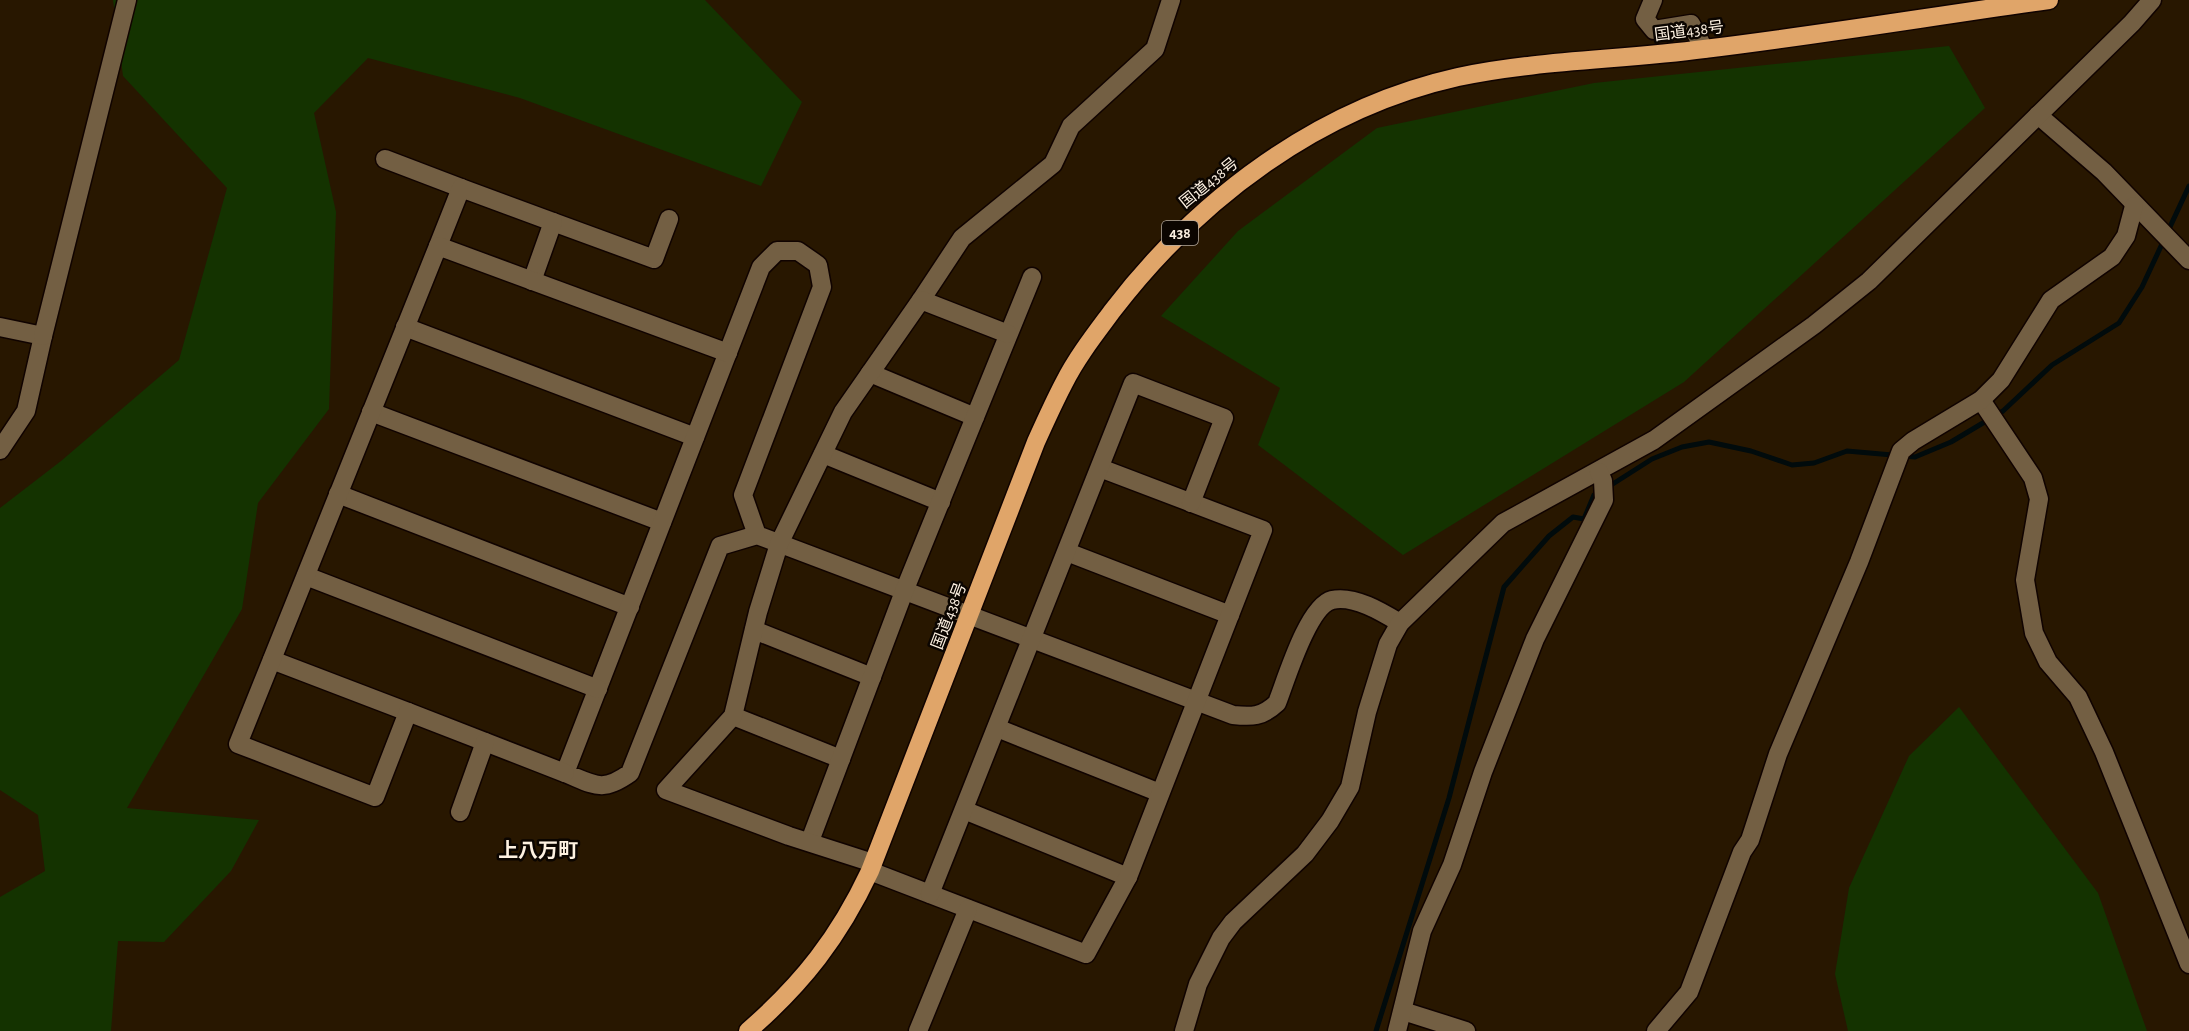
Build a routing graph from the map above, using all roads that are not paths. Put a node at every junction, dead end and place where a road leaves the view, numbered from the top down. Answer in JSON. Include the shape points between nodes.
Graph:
{"nodes":[{"id":1,"x":127,"y":0,"type":"edge"},
{"id":2,"x":1171,"y":0,"type":"edge"},
{"id":3,"x":1653,"y":0,"type":"edge"},
{"id":4,"x":2049,"y":0,"type":"edge"},
{"id":5,"x":2152,"y":0,"type":"edge"},
{"id":6,"x":1704,"y":49,"type":"junction"},
{"id":7,"x":2038,"y":115,"type":"junction"},
{"id":8,"x":385,"y":159,"type":"dead end"},
{"id":9,"x":461,"y":188,"type":"junction"},
{"id":10,"x":2139,"y":211,"type":"junction"},
{"id":11,"x":669,"y":219,"type":"dead end"},
{"id":12,"x":553,"y":222,"type":"junction"},
{"id":13,"x":438,"y":246,"type":"junction"},
{"id":14,"x":2189,"y":260,"type":"edge"},
{"id":15,"x":1032,"y":277,"type":"dead end"},
{"id":16,"x":532,"y":280,"type":"junction"},
{"id":17,"x":921,"y":300,"type":"junction"},
{"id":18,"x":0,"y":327,"type":"edge"},
{"id":19,"x":405,"y":327,"type":"junction"},
{"id":20,"x":1008,"y":334,"type":"junction"},
{"id":21,"x":43,"y":336,"type":"junction"},
{"id":22,"x":728,"y":353,"type":"junction"},
{"id":23,"x":870,"y":373,"type":"junction"},
{"id":24,"x":372,"y":412,"type":"junction"},
{"id":25,"x":1989,"y":412,"type":"junction"},
{"id":26,"x":975,"y":417,"type":"junction"},
{"id":27,"x":695,"y":437,"type":"junction"},
{"id":28,"x":0,"y":450,"type":"edge"},
{"id":29,"x":823,"y":454,"type":"junction"},
{"id":30,"x":1100,"y":468,"type":"junction"},
{"id":31,"x":1602,"y":482,"type":"junction"},
{"id":32,"x":338,"y":494,"type":"junction"},
{"id":33,"x":940,"y":502,"type":"junction"},
{"id":34,"x":1191,"y":503,"type":"junction"},
{"id":35,"x":662,"y":522,"type":"junction"},
{"id":36,"x":757,"y":535,"type":"junction"},
{"id":37,"x":780,"y":544,"type":"junction"},
{"id":38,"x":1067,"y":552,"type":"junction"},
{"id":39,"x":306,"y":576,"type":"junction"},
{"id":40,"x":905,"y":589,"type":"junction"},
{"id":41,"x":630,"y":607,"type":"junction"},
{"id":42,"x":970,"y":615,"type":"junction"},
{"id":43,"x":1230,"y":615,"type":"junction"},
{"id":44,"x":1400,"y":623,"type":"junction"},
{"id":45,"x":754,"y":630,"type":"junction"},
{"id":46,"x":1032,"y":638,"type":"junction"},
{"id":47,"x":272,"y":660,"type":"junction"},
{"id":48,"x":872,"y":677,"type":"junction"},
{"id":49,"x":598,"y":689,"type":"junction"},
{"id":50,"x":1196,"y":700,"type":"junction"},
{"id":51,"x":408,"y":712,"type":"junction"},
{"id":52,"x":733,"y":716,"type":"junction"},
{"id":53,"x":997,"y":728,"type":"junction"},
{"id":54,"x":485,"y":742,"type":"junction"},
{"id":55,"x":842,"y":759,"type":"junction"},
{"id":56,"x":565,"y":773,"type":"junction"},
{"id":57,"x":1160,"y":793,"type":"junction"},
{"id":58,"x":964,"y":810,"type":"junction"},
{"id":59,"x":460,"y":812,"type":"dead end"},
{"id":60,"x":810,"y":841,"type":"junction"},
{"id":61,"x":872,"y":867,"type":"junction"},
{"id":62,"x":1128,"y":877,"type":"junction"},
{"id":63,"x":930,"y":894,"type":"junction"},
{"id":64,"x":968,"y":909,"type":"junction"},
{"id":65,"x":2189,"y":964,"type":"edge"},
{"id":66,"x":1403,"y":1011,"type":"junction"},
{"id":67,"x":748,"y":1031,"type":"edge"},
{"id":68,"x":918,"y":1031,"type":"edge"},
{"id":69,"x":1184,"y":1031,"type":"edge"},
{"id":70,"x":1396,"y":1031,"type":"edge"},
{"id":71,"x":1466,"y":1031,"type":"edge"},
{"id":72,"x":1656,"y":1031,"type":"edge"}],
"edges":[{"from":1,"to":21,"type":"street"},
{"from":2,"to":17,"type":"street","via":[[1155,49],[1071,126],[1053,164],[962,238]]},
{"from":3,"to":6,"type":"street","via":[[1645,19],[1654,30],[1691,24]]},
{"from":4,"to":6,"type":"highway","name":"国道438号","number":"438"},
{"from":5,"to":7,"type":"street"},
{"from":6,"to":42,"type":"highway","name":"国道438号","number":"438","via":[[1518,69],[1410,89],[1305,138],[1218,197],[1136,280],[1065,381],[1036,442]]},
{"from":7,"to":10,"type":"street","via":[[2104,172]]},
{"from":7,"to":31,"type":"street","via":[[1860,288]]},
{"from":8,"to":9,"type":"street"},
{"from":9,"to":12,"type":"street"},
{"from":9,"to":13,"type":"street"},
{"from":10,"to":14,"type":"street"},
{"from":10,"to":25,"type":"street","via":[[2112,256],[2051,300],[2001,380]]},
{"from":11,"to":12,"type":"street","via":[[654,259]]},
{"from":12,"to":16,"type":"street"},
{"from":13,"to":16,"type":"street"},
{"from":13,"to":19,"type":"street"},
{"from":15,"to":20,"type":"street"},
{"from":16,"to":22,"type":"street"},
{"from":17,"to":20,"type":"street"},
{"from":17,"to":23,"type":"street"},
{"from":18,"to":21,"type":"street"},
{"from":19,"to":24,"type":"street"},
{"from":19,"to":27,"type":"street"},
{"from":20,"to":26,"type":"street"},
{"from":21,"to":28,"type":"street","via":[[26,411]]},
{"from":22,"to":27,"type":"street"},
{"from":22,"to":36,"type":"street","via":[[761,267],[769,259],[777,252],[798,251],[818,265],[822,287],[743,495]]},
{"from":23,"to":26,"type":"street"},
{"from":23,"to":29,"type":"street","via":[[843,412]]},
{"from":24,"to":32,"type":"street"},
{"from":24,"to":35,"type":"street"},
{"from":25,"to":65,"type":"street","via":[[2033,478],[2039,499],[2025,580],[2034,633],[2048,662],[2078,697]]},
{"from":25,"to":72,"type":"street","via":[[1913,441],[1898,457],[1859,562],[1778,754],[1750,840],[1689,992]]},
{"from":26,"to":33,"type":"street"},
{"from":27,"to":35,"type":"street"},
{"from":29,"to":33,"type":"street"},
{"from":29,"to":37,"type":"street"},
{"from":30,"to":34,"type":"street"},
{"from":30,"to":34,"type":"street","via":[[1133,383],[1224,418]]},
{"from":30,"to":38,"type":"street"},
{"from":31,"to":44,"type":"street","via":[[1503,523]]},
{"from":31,"to":66,"type":"street","via":[[1597,516],[1535,639],[1452,865],[1422,932]]},
{"from":32,"to":39,"type":"street"},
{"from":32,"to":41,"type":"street"},
{"from":33,"to":40,"type":"street"},
{"from":34,"to":43,"type":"street","via":[[1263,530]]},
{"from":35,"to":41,"type":"street"},
{"from":36,"to":37,"type":"street"},
{"from":36,"to":56,"type":"street","via":[[720,546],[630,773],[613,785],[595,785]]},
{"from":37,"to":40,"type":"street"},
{"from":37,"to":45,"type":"street"},
{"from":38,"to":43,"type":"street"},
{"from":38,"to":46,"type":"street"},
{"from":39,"to":47,"type":"street"},
{"from":39,"to":49,"type":"street"},
{"from":40,"to":42,"type":"street"},
{"from":40,"to":48,"type":"street"},
{"from":41,"to":49,"type":"street"},
{"from":42,"to":46,"type":"street"},
{"from":42,"to":61,"type":"highway","name":"国道438号","number":"438"},
{"from":43,"to":50,"type":"street"},
{"from":44,"to":50,"type":"street","via":[[1380,610],[1342,599],[1330,600],[1320,606],[1311,620],[1276,704],[1267,713],[1253,717],[1233,715]]},
{"from":44,"to":69,"type":"street","via":[[1388,644],[1370,700],[1350,787],[1305,854],[1221,938],[1198,984]]},
{"from":45,"to":48,"type":"street"},
{"from":45,"to":52,"type":"street"},
{"from":46,"to":50,"type":"street"},
{"from":46,"to":53,"type":"street"},
{"from":47,"to":51,"type":"street"},
{"from":47,"to":51,"type":"street","via":[[238,744],[375,797]]},
{"from":48,"to":55,"type":"street"},
{"from":49,"to":56,"type":"street"},
{"from":50,"to":57,"type":"street"},
{"from":51,"to":54,"type":"street"},
{"from":52,"to":55,"type":"street"},
{"from":52,"to":60,"type":"street","via":[[666,790]]},
{"from":53,"to":57,"type":"street"},
{"from":53,"to":58,"type":"street"},
{"from":54,"to":56,"type":"street"},
{"from":54,"to":59,"type":"street"},
{"from":55,"to":60,"type":"street"},
{"from":57,"to":62,"type":"street"},
{"from":58,"to":62,"type":"street"},
{"from":58,"to":63,"type":"street"},
{"from":60,"to":61,"type":"street"},
{"from":61,"to":63,"type":"street"},
{"from":61,"to":67,"type":"highway","name":"国道438号","number":"438","via":[[850,913],[816,963]]},
{"from":62,"to":64,"type":"street","via":[[1086,954]]},
{"from":63,"to":64,"type":"street"},
{"from":64,"to":68,"type":"street"},
{"from":66,"to":70,"type":"street"},
{"from":66,"to":71,"type":"street"}]}
